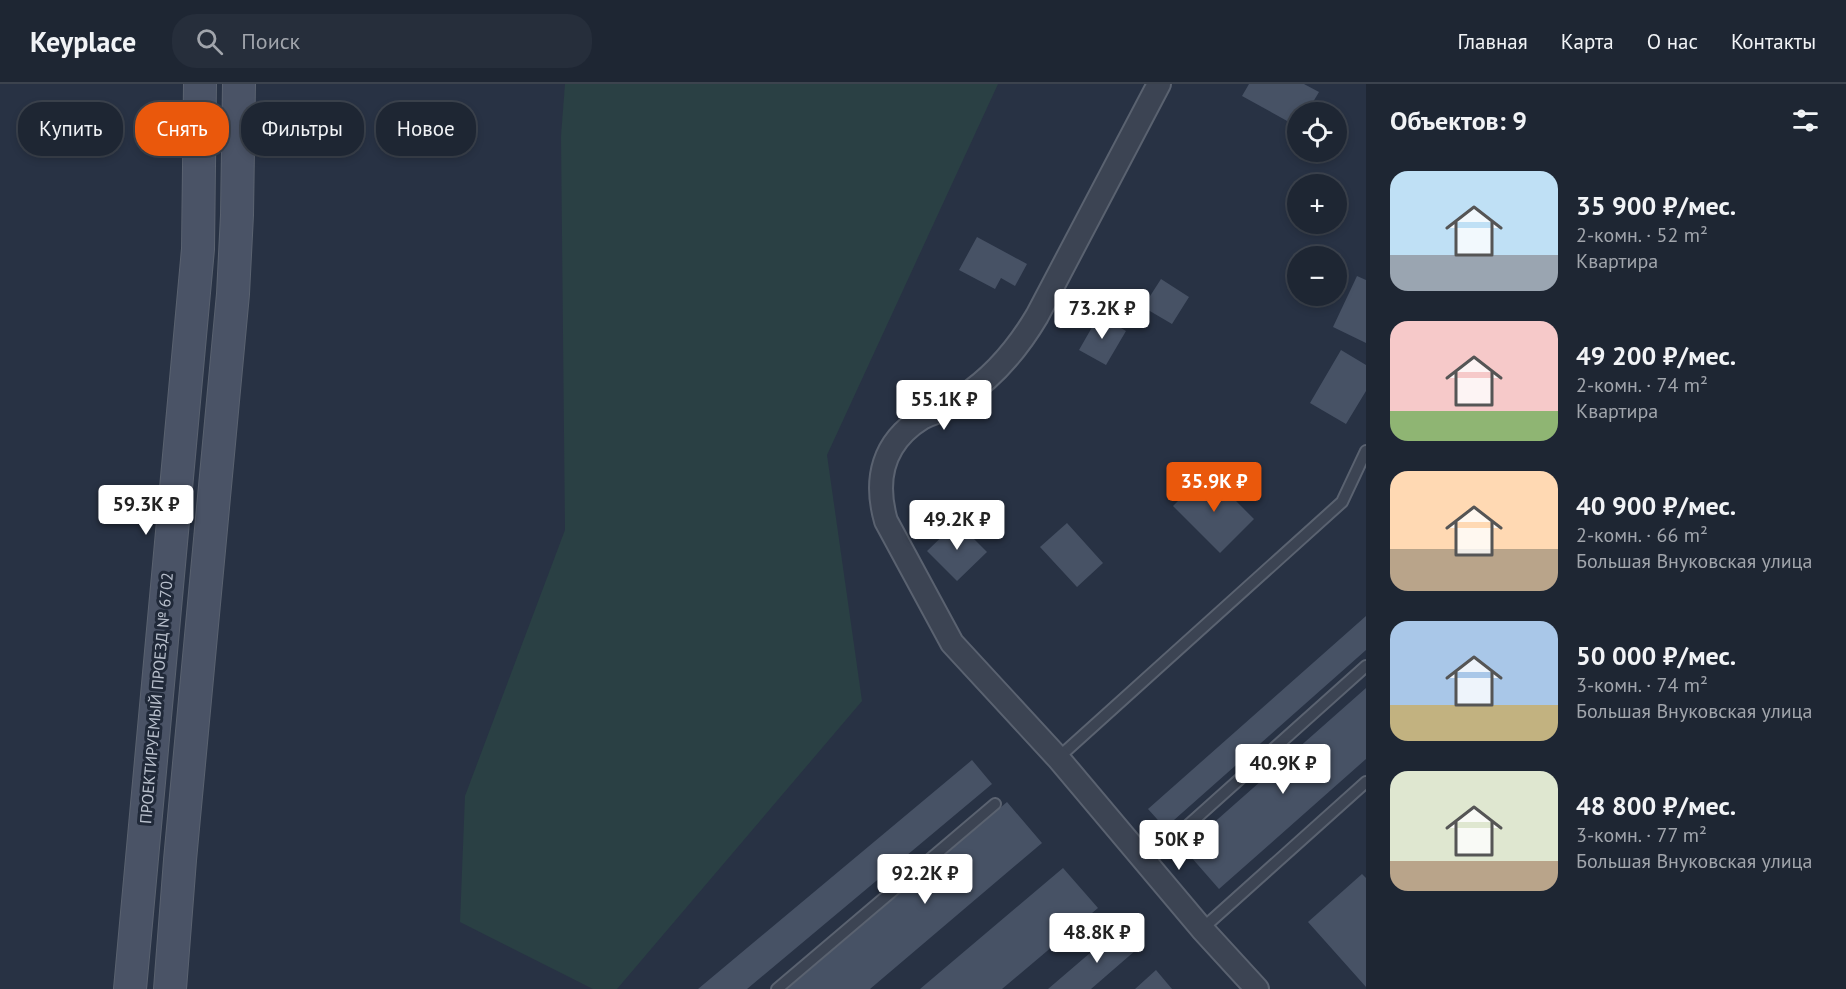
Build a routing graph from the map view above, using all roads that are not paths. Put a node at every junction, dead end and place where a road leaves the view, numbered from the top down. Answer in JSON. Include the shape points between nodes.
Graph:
{"nodes":[{"id":1,"x":201,"y":84,"type":"edge"},
{"id":2,"x":239,"y":84,"type":"edge"},
{"id":3,"x":1159,"y":84,"type":"edge"},
{"id":4,"x":1366,"y":451,"type":"edge"},
{"id":5,"x":1366,"y":666,"type":"edge"},
{"id":6,"x":1058,"y":758,"type":"junction"},
{"id":7,"x":1366,"y":782,"type":"edge"},
{"id":8,"x":995,"y":804,"type":"dead end"},
{"id":9,"x":1146,"y":863,"type":"junction"},
{"id":10,"x":1202,"y":929,"type":"junction"},
{"id":11,"x":130,"y":989,"type":"edge"},
{"id":12,"x":170,"y":989,"type":"edge"},
{"id":13,"x":777,"y":989,"type":"edge"},
{"id":14,"x":1257,"y":989,"type":"edge"}],
"edges":[{"from":1,"to":11,"type":"main road","name":"ПРОЕКТИРУЕМЫЙ ПРОЕЗД № 6702","via":[[198,249]]},
{"from":2,"to":12,"type":"main road","via":[[233,294]]},
{"from":3,"to":6,"type":"street","via":[[1026,335],[981,384],[945,409],[908,427],[894,443],[880,481],[886,521],[952,643]]},
{"from":4,"to":6,"type":"lane","via":[[1342,502]]},
{"from":5,"to":9,"type":"lane"},
{"from":6,"to":9,"type":"street"},
{"from":7,"to":10,"type":"lane"},
{"from":8,"to":13,"type":"lane"},
{"from":9,"to":10,"type":"street"},
{"from":10,"to":14,"type":"street"}]}
